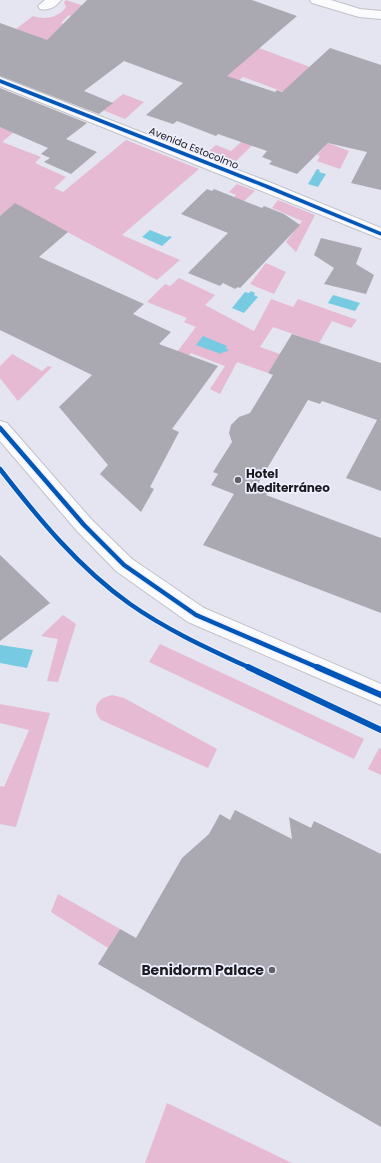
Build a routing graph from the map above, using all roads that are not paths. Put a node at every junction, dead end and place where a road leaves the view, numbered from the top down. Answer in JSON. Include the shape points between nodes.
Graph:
{"nodes":[{"id":1,"x":317,"y":0,"type":"edge"},
{"id":2,"x":381,"y":15,"type":"edge"},
{"id":3,"x":0,"y":81,"type":"edge"},
{"id":4,"x":381,"y":234,"type":"edge"},
{"id":5,"x":0,"y":428,"type":"edge"},
{"id":6,"x":381,"y":695,"type":"edge"}],
"edges":[{"from":1,"to":2,"type":"street","via":[[359,13]]},
{"from":3,"to":4,"type":"street","name":"Avenida Estocolmo"},
{"from":5,"to":6,"type":"street","via":[[84,525],[124,565],[196,615]]}]}
